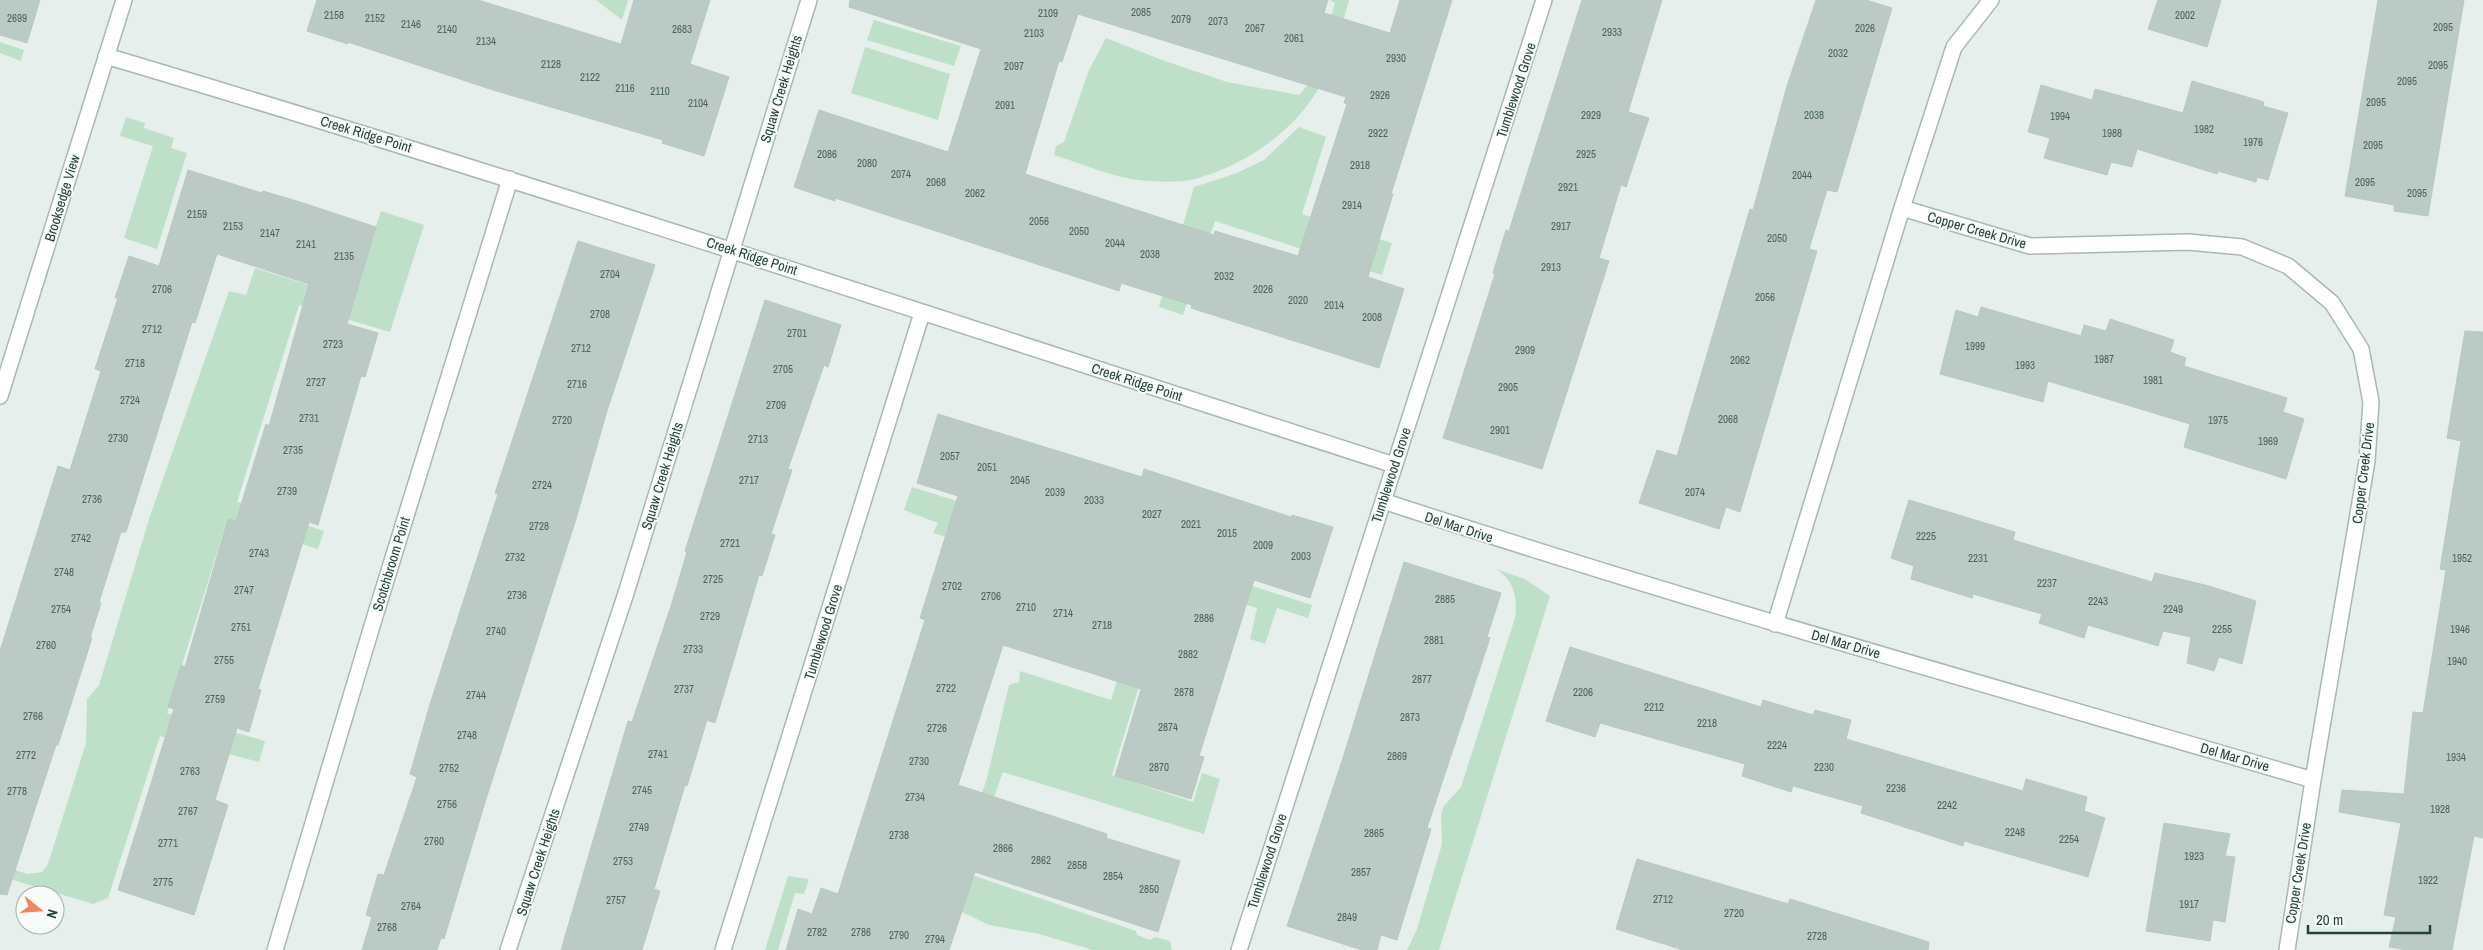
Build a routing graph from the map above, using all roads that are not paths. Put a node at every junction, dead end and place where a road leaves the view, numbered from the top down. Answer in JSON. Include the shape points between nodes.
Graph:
{"nodes":[{"id":1,"x":124,"y":0,"type":"edge"},
{"id":2,"x":809,"y":0,"type":"edge"},
{"id":3,"x":1544,"y":0,"type":"edge"},
{"id":4,"x":1991,"y":0,"type":"edge"},
{"id":5,"x":106,"y":56,"type":"junction"},
{"id":6,"x":510,"y":179,"type":"junction"},
{"id":7,"x":1902,"y":208,"type":"junction"},
{"id":8,"x":732,"y":249,"type":"junction"},
{"id":9,"x":922,"y":313,"type":"junction"},
{"id":10,"x":0,"y":396,"type":"edge"},
{"id":11,"x":1394,"y":465,"type":"junction"},
{"id":12,"x":1383,"y":501,"type":"junction"},
{"id":13,"x":1775,"y":624,"type":"junction"},
{"id":14,"x":2313,"y":780,"type":"junction"},
{"id":15,"x":275,"y":950,"type":"edge"},
{"id":16,"x":508,"y":950,"type":"edge"},
{"id":17,"x":723,"y":950,"type":"edge"},
{"id":18,"x":1239,"y":950,"type":"edge"},
{"id":19,"x":2286,"y":950,"type":"edge"}],
"edges":[{"from":1,"to":5,"type":"street","name":"Brooksedge View"},
{"from":2,"to":8,"type":"street","name":"Squaw Creek Heights"},
{"from":3,"to":11,"type":"street","name":"Tumblewood Grove"},
{"from":4,"to":7,"type":"street","via":[[1954,47]]},
{"from":5,"to":6,"type":"street","name":"Creek Ridge Point"},
{"from":5,"to":10,"type":"street","name":"Brooksedge View"},
{"from":6,"to":8,"type":"street","name":"Creek Ridge Point"},
{"from":6,"to":15,"type":"street","name":"Scotchbroom Point"},
{"from":7,"to":13,"type":"street"},
{"from":7,"to":14,"type":"street","name":"Copper Creek Drive","via":[[2030,246],[2188,242],[2242,247],[2288,266],[2332,303],[2362,349],[2371,402],[2367,461]]},
{"from":8,"to":9,"type":"street","name":"Creek Ridge Point"},
{"from":8,"to":16,"type":"street","name":"Squaw Creek Heights","via":[[626,593]]},
{"from":9,"to":11,"type":"street","name":"Creek Ridge Point"},
{"from":9,"to":17,"type":"street","name":"Tumblewood Grove"},
{"from":11,"to":12,"type":"street","name":"Tumblewood Grove"},
{"from":12,"to":13,"type":"street","name":"Del Mar Drive","via":[[1505,542]]},
{"from":12,"to":18,"type":"street","name":"Tumblewood Grove"},
{"from":13,"to":14,"type":"street","name":"Del Mar Drive"},
{"from":14,"to":19,"type":"street","name":"Copper Creek Drive"}]}
